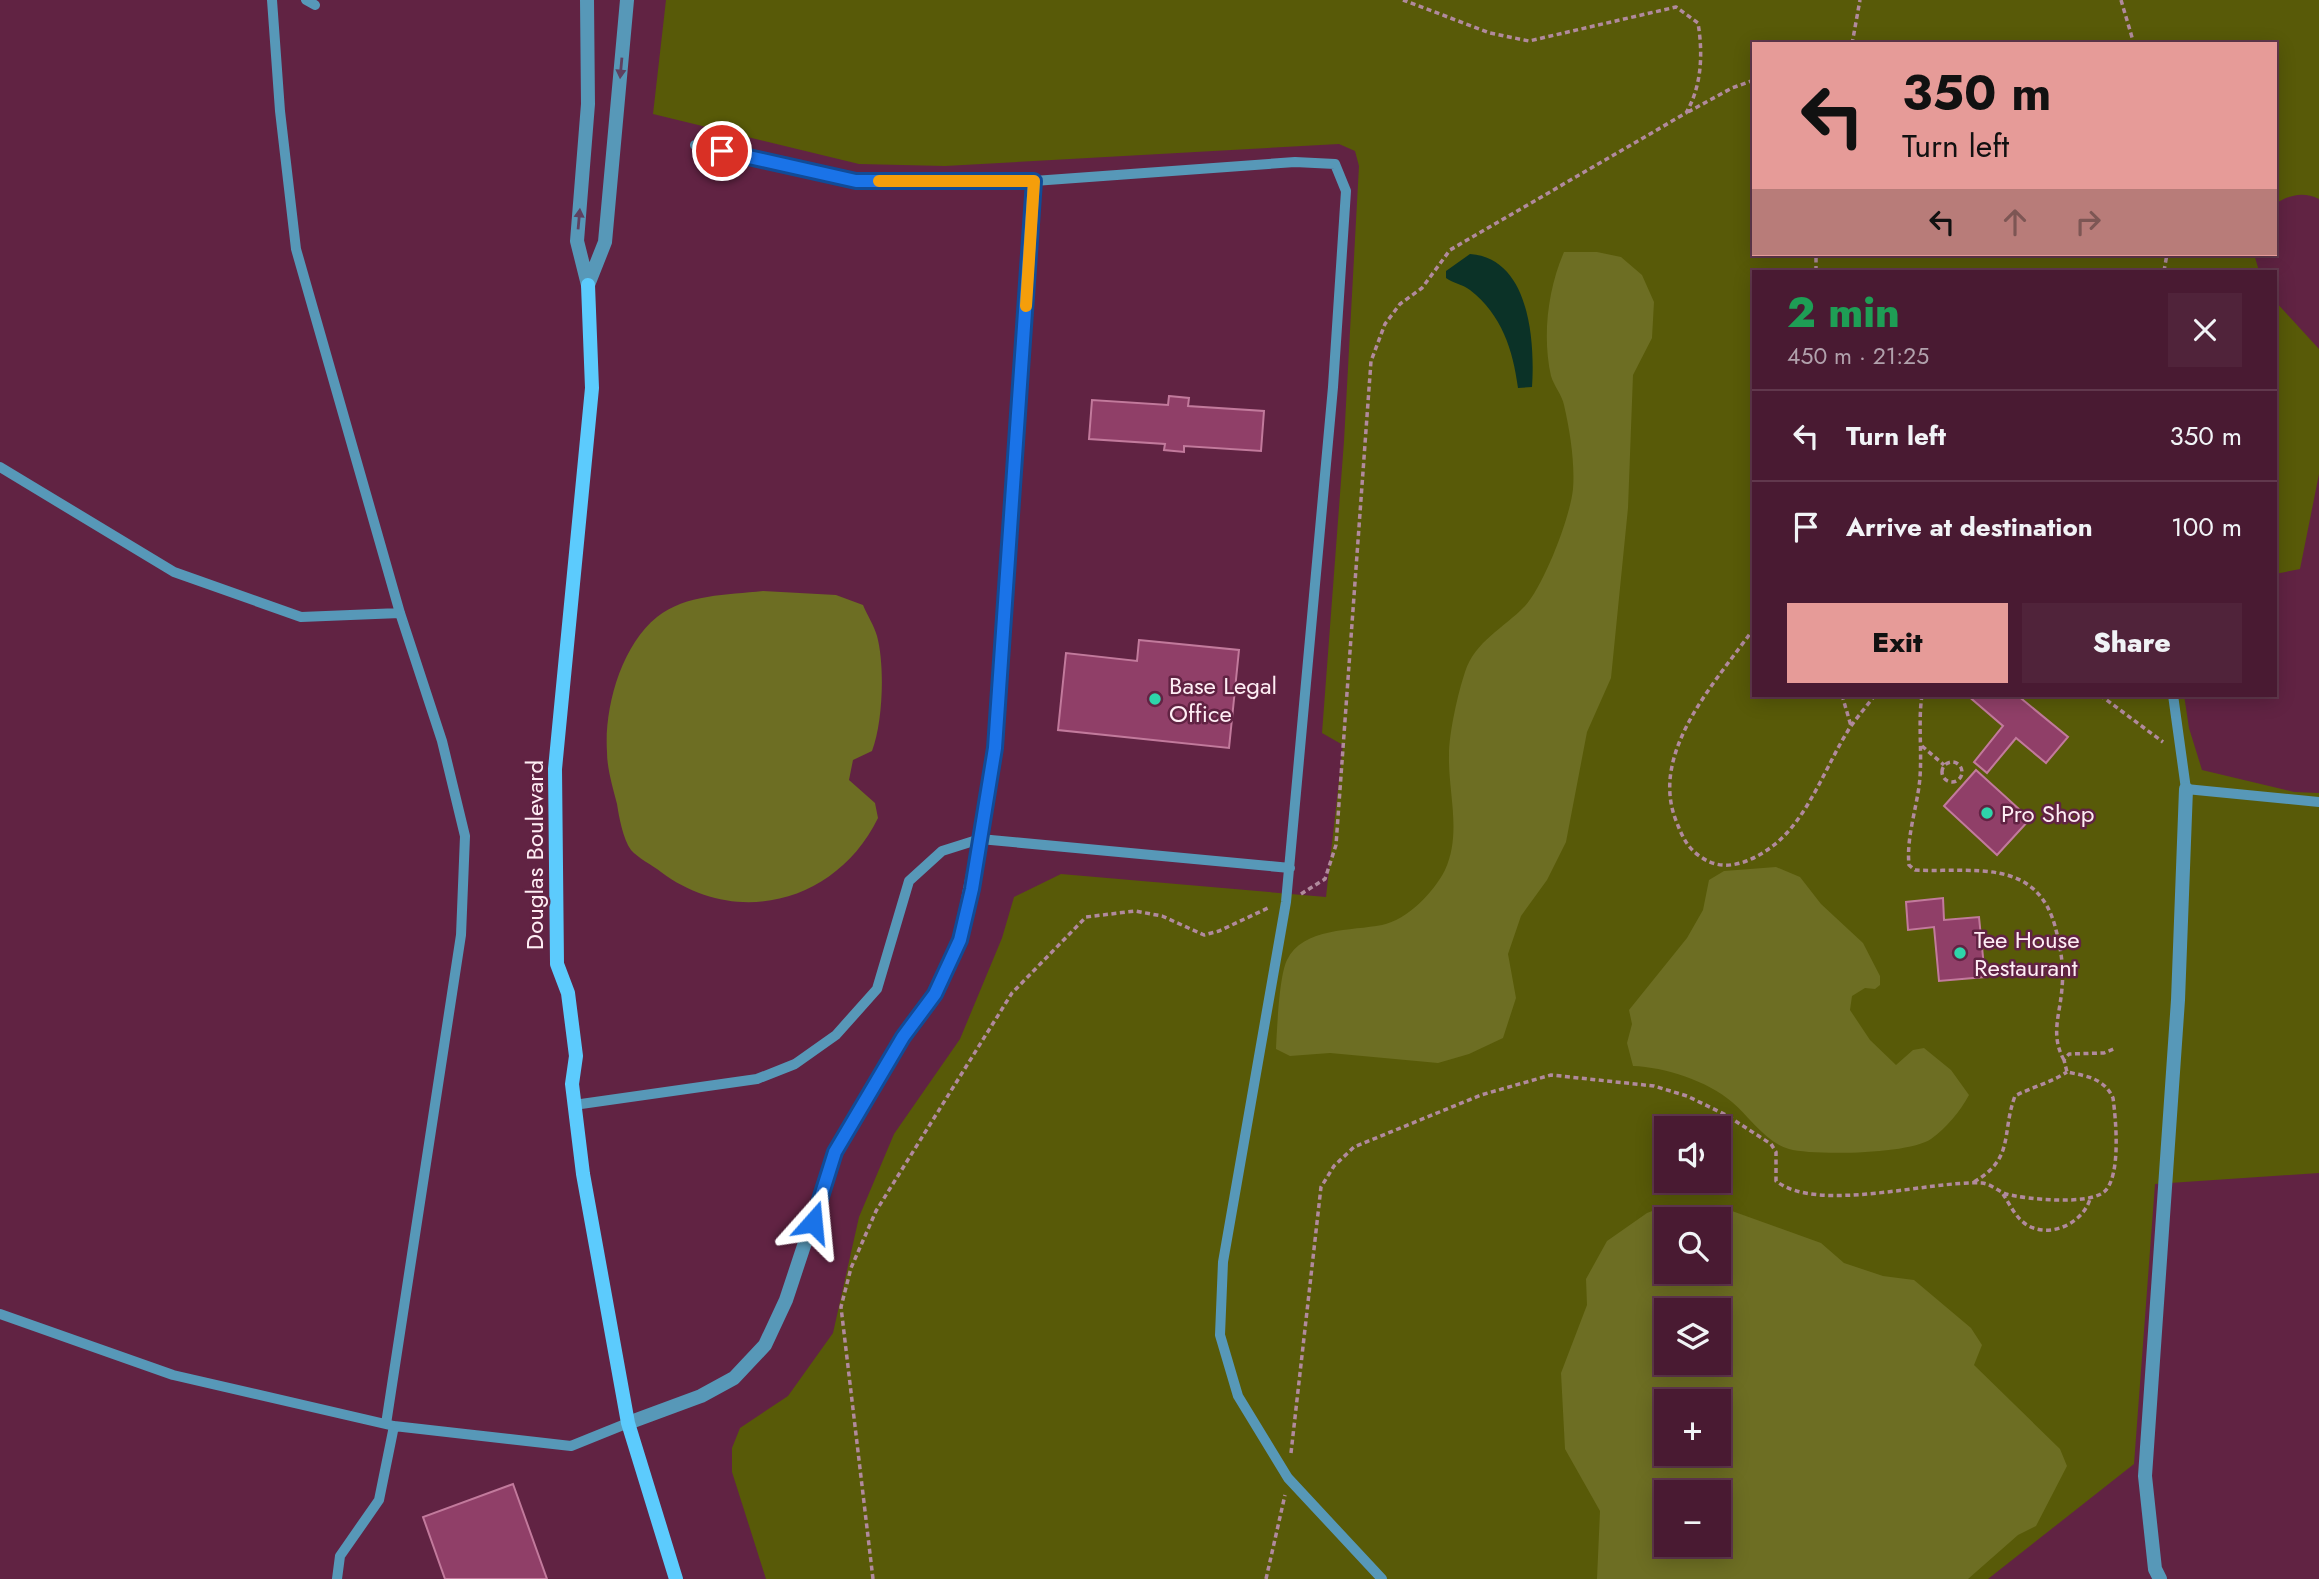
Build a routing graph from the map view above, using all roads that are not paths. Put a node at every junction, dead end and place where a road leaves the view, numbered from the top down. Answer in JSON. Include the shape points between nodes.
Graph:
{"nodes":[{"id":1,"x":272,"y":0,"type":"edge"},
{"id":2,"x":587,"y":0,"type":"edge"},
{"id":3,"x":627,"y":0,"type":"edge"},
{"id":4,"x":695,"y":145,"type":"dead end"},
{"id":5,"x":1034,"y":181,"type":"junction"},
{"id":6,"x":588,"y":285,"type":"junction"},
{"id":7,"x":0,"y":467,"type":"edge"},
{"id":8,"x":400,"y":613,"type":"junction"},
{"id":9,"x":2173,"y":697,"type":"edge"},
{"id":10,"x":2186,"y":789,"type":"junction"},
{"id":11,"x":2319,"y":802,"type":"edge"},
{"id":12,"x":980,"y":839,"type":"junction"},
{"id":13,"x":1290,"y":868,"type":"junction"},
{"id":14,"x":574,"y":1105,"type":"junction"},
{"id":15,"x":0,"y":1314,"type":"edge"},
{"id":16,"x":628,"y":1423,"type":"junction"},
{"id":17,"x":390,"y":1425,"type":"junction"},
{"id":18,"x":337,"y":1579,"type":"edge"},
{"id":19,"x":676,"y":1579,"type":"edge"},
{"id":20,"x":1382,"y":1579,"type":"edge"},
{"id":21,"x":2160,"y":1579,"type":"edge"}],
"edges":[{"from":1,"to":8,"type":"lane","via":[[296,249]]},
{"from":6,"to":2,"type":"street","one_way":true,"via":[[577,241],[588,104]]},
{"from":3,"to":6,"type":"street","one_way":true,"via":[[605,242]]},
{"from":4,"to":5,"type":"lane","via":[[856,181]]},
{"from":5,"to":12,"type":"lane","via":[[995,748]]},
{"from":5,"to":13,"type":"lane","via":[[1295,162],[1335,164],[1346,191]]},
{"from":6,"to":14,"type":"street","name":"Douglas Boulevard","via":[[592,388],[555,769],[557,964],[568,993],[576,1056]]},
{"from":7,"to":8,"type":"lane","via":[[174,572],[300,617]]},
{"from":8,"to":17,"type":"lane","via":[[442,741],[465,836],[461,935]]},
{"from":9,"to":10,"type":"lane"},
{"from":10,"to":11,"type":"lane"},
{"from":10,"to":21,"type":"street","via":[[2178,1000],[2145,1476],[2155,1569]]},
{"from":12,"to":13,"type":"lane"},
{"from":12,"to":14,"type":"lane","via":[[942,851],[909,881],[877,989],[836,1035],[795,1064],[757,1079]]},
{"from":12,"to":16,"type":"street","via":[[960,940],[935,994],[903,1037],[835,1152],[786,1300],[765,1345],[734,1378],[701,1396]]},
{"from":13,"to":20,"type":"lane","via":[[1223,1262],[1220,1335],[1238,1396],[1288,1478]]},
{"from":14,"to":16,"type":"street","name":"Douglas Boulevard"},
{"from":15,"to":17,"type":"lane","via":[[173,1375]]},
{"from":16,"to":17,"type":"lane","via":[[571,1446]]},
{"from":16,"to":19,"type":"street","name":"Douglas Boulevard"},
{"from":17,"to":18,"type":"lane","via":[[379,1500],[340,1556]]}]}
